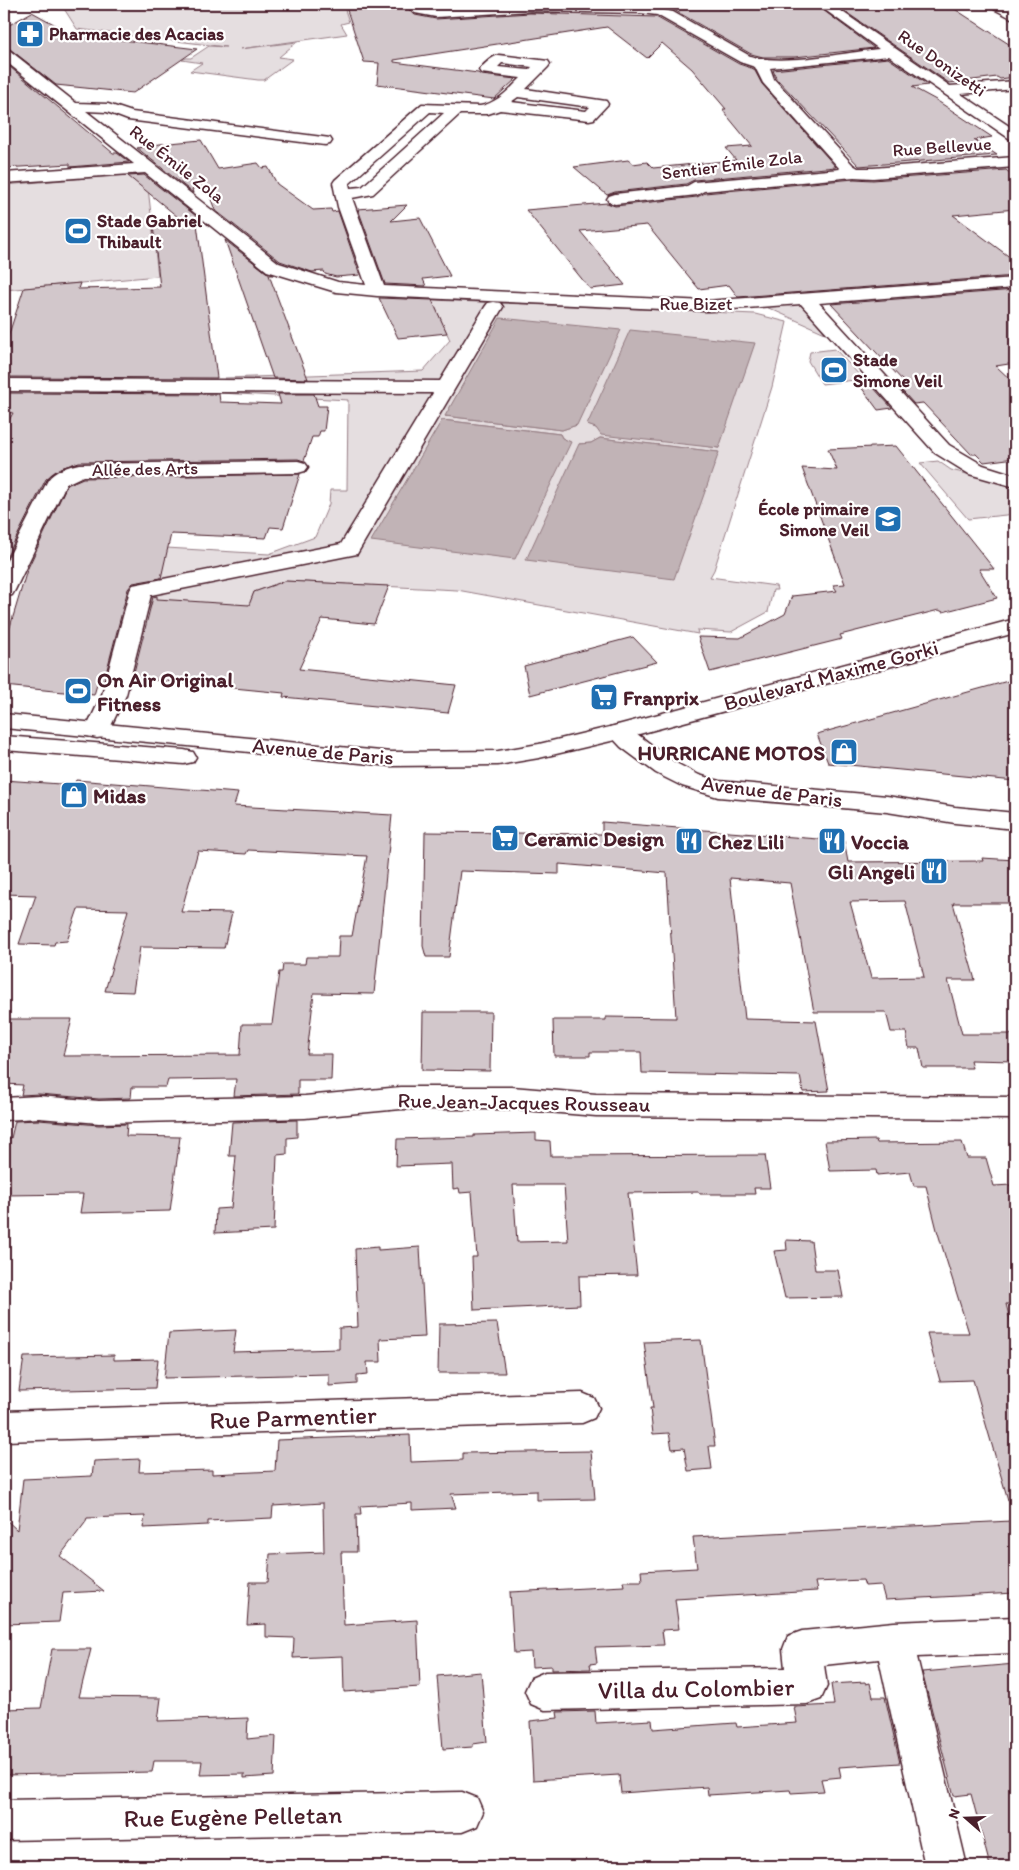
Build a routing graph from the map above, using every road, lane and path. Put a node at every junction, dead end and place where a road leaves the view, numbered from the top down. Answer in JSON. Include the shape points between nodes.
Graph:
{"nodes":[{"id":1,"x":411,"y":4,"type":"edge"},
{"id":2,"x":823,"y":4,"type":"edge"},
{"id":3,"x":995,"y":4,"type":"edge"},
{"id":4,"x":1015,"y":16,"type":"edge"},
{"id":5,"x":891,"y":52,"type":"junction"},
{"id":6,"x":4,"y":53,"type":"edge"},
{"id":7,"x":761,"y":64,"type":"junction"},
{"id":8,"x":532,"y":75,"type":"dead end"},
{"id":9,"x":1015,"y":85,"type":"edge"},
{"id":10,"x":983,"y":88,"type":"junction"},
{"id":11,"x":947,"y":91,"type":"junction"},
{"id":12,"x":513,"y":92,"type":"junction"},
{"id":13,"x":998,"y":100,"type":"dead end"},
{"id":14,"x":490,"y":107,"type":"junction"},
{"id":15,"x":72,"y":108,"type":"junction"},
{"id":16,"x":456,"y":110,"type":"junction"},
{"id":17,"x":565,"y":127,"type":"dead end"},
{"id":18,"x":1015,"y":136,"type":"edge"},
{"id":19,"x":325,"y":142,"type":"dead end"},
{"id":20,"x":1015,"y":162,"type":"edge"},
{"id":21,"x":147,"y":168,"type":"junction"},
{"id":22,"x":854,"y":172,"type":"junction"},
{"id":23,"x":4,"y":178,"type":"edge"},
{"id":24,"x":343,"y":194,"type":"junction"},
{"id":25,"x":616,"y":199,"type":"dead end"},
{"id":26,"x":1015,"y":283,"type":"edge"},
{"id":27,"x":336,"y":287,"type":"joint"},
{"id":28,"x":377,"y":291,"type":"junction"},
{"id":29,"x":806,"y":299,"type":"junction"},
{"id":30,"x":494,"y":307,"type":"dead end"},
{"id":31,"x":4,"y":385,"type":"edge"},
{"id":32,"x":446,"y":387,"type":"junction"},
{"id":33,"x":298,"y":467,"type":"dead end"},
{"id":34,"x":1015,"y":481,"type":"edge"},
{"id":35,"x":4,"y":590,"type":"edge"},
{"id":36,"x":1015,"y":626,"type":"edge"},
{"id":37,"x":1015,"y":644,"type":"edge"},
{"id":38,"x":4,"y":721,"type":"edge"},
{"id":39,"x":97,"y":731,"type":"junction"},
{"id":40,"x":627,"y":740,"type":"junction"},
{"id":41,"x":4,"y":742,"type":"edge"},
{"id":42,"x":887,"y":804,"type":"junction"},
{"id":43,"x":1015,"y":810,"type":"edge"},
{"id":44,"x":1015,"y":821,"type":"edge"},
{"id":45,"x":1015,"y":1108,"type":"edge"},
{"id":46,"x":4,"y":1109,"type":"edge"},
{"id":47,"x":582,"y":1408,"type":"dead end"},
{"id":48,"x":4,"y":1426,"type":"edge"},
{"id":49,"x":1015,"y":1635,"type":"edge"},
{"id":50,"x":894,"y":1640,"type":"junction"},
{"id":51,"x":545,"y":1691,"type":"dead end"},
{"id":52,"x":462,"y":1812,"type":"dead end"},
{"id":53,"x":4,"y":1820,"type":"edge"},
{"id":54,"x":946,"y":1866,"type":"edge"}],
"edges":[{"from":1,"to":7,"type":"street","via":[[420,10],[436,13],[530,7],[641,9],[658,12],[745,59]]},
{"from":2,"to":5,"type":"street","name":"Rue Donizetti"},
{"from":3,"to":4,"type":"street"},
{"from":5,"to":7,"type":"street"},
{"from":5,"to":11,"type":"street","name":"Rue Donizetti"},
{"from":6,"to":15,"type":"street","name":"Rue Émile Zola"},
{"from":7,"to":22,"type":"street","via":[[768,80]]},
{"from":8,"to":12,"type":"street"},
{"from":9,"to":10,"type":"street"},
{"from":10,"to":11,"type":"street"},
{"from":10,"to":13,"type":"street"},
{"from":11,"to":18,"type":"street","name":"Rue Donizetti"},
{"from":12,"to":14,"type":"street"},
{"from":12,"to":14,"type":"street","via":[[601,104],[589,116]]},
{"from":14,"to":16,"type":"street"},
{"from":14,"to":17,"type":"street","via":[[490,117]]},
{"from":15,"to":19,"type":"street","via":[[87,105],[119,110],[128,116]]},
{"from":15,"to":21,"type":"street","name":"Rue Émile Zola"},
{"from":16,"to":24,"type":"street","via":[[367,191]]},
{"from":16,"to":24,"type":"street","via":[[428,107],[341,183]]},
{"from":20,"to":22,"type":"street","name":"Rue Bellevue"},
{"from":21,"to":23,"type":"street"},
{"from":21,"to":27,"type":"street","name":"Rue Émile Zola","via":[[273,267]]},
{"from":22,"to":25,"type":"street","name":"Sentier Émile Zola","via":[[694,187],[697,190]]},
{"from":24,"to":28,"type":"street"},
{"from":26,"to":29,"type":"street","name":"Rue Bizet"},
{"from":27,"to":28,"type":"street","name":"Rue Bizet"},
{"from":28,"to":29,"type":"street","name":"Rue Bizet","via":[[706,306]]},
{"from":29,"to":34,"type":"street","via":[[942,449],[978,471]]},
{"from":30,"to":32,"type":"street"},
{"from":31,"to":32,"type":"street"},
{"from":32,"to":39,"type":"street","via":[[349,549],[141,590],[114,695]]},
{"from":33,"to":35,"type":"street","name":"Allée des Arts","via":[[79,470],[58,480]]},
{"from":36,"to":40,"type":"street","name":"Boulevard Maxime Gorki"},
{"from":37,"to":40,"type":"street","name":"Boulevard Maxime Gorki"},
{"from":38,"to":39,"type":"street","name":"Avenue de Paris"},
{"from":39,"to":40,"type":"street","name":"Avenue de Paris","via":[[391,759],[445,760],[506,757]]},
{"from":40,"to":41,"type":"street","name":"Avenue de Paris","via":[[527,772],[464,777]]},
{"from":40,"to":42,"type":"street","name":"Avenue de Paris","via":[[680,777],[709,787]]},
{"from":42,"to":43,"type":"street","name":"Avenue de Paris","via":[[956,804]]},
{"from":42,"to":44,"type":"street","name":"Avenue de Paris"},
{"from":45,"to":46,"type":"street","name":"Rue Jean-Jacques Rousseau","via":[[596,1105],[493,1098],[400,1098],[305,1107],[99,1112],[39,1107]]},
{"from":47,"to":48,"type":"street","name":"Rue Parmentier"},
{"from":49,"to":50,"type":"street","name":"Villa du Colombier"},
{"from":50,"to":51,"type":"street","name":"Villa du Colombier","via":[[802,1649],[807,1686]]},
{"from":50,"to":54,"type":"street"},
{"from":52,"to":53,"type":"street","name":"Rue Eugène Pelletan"}]}
